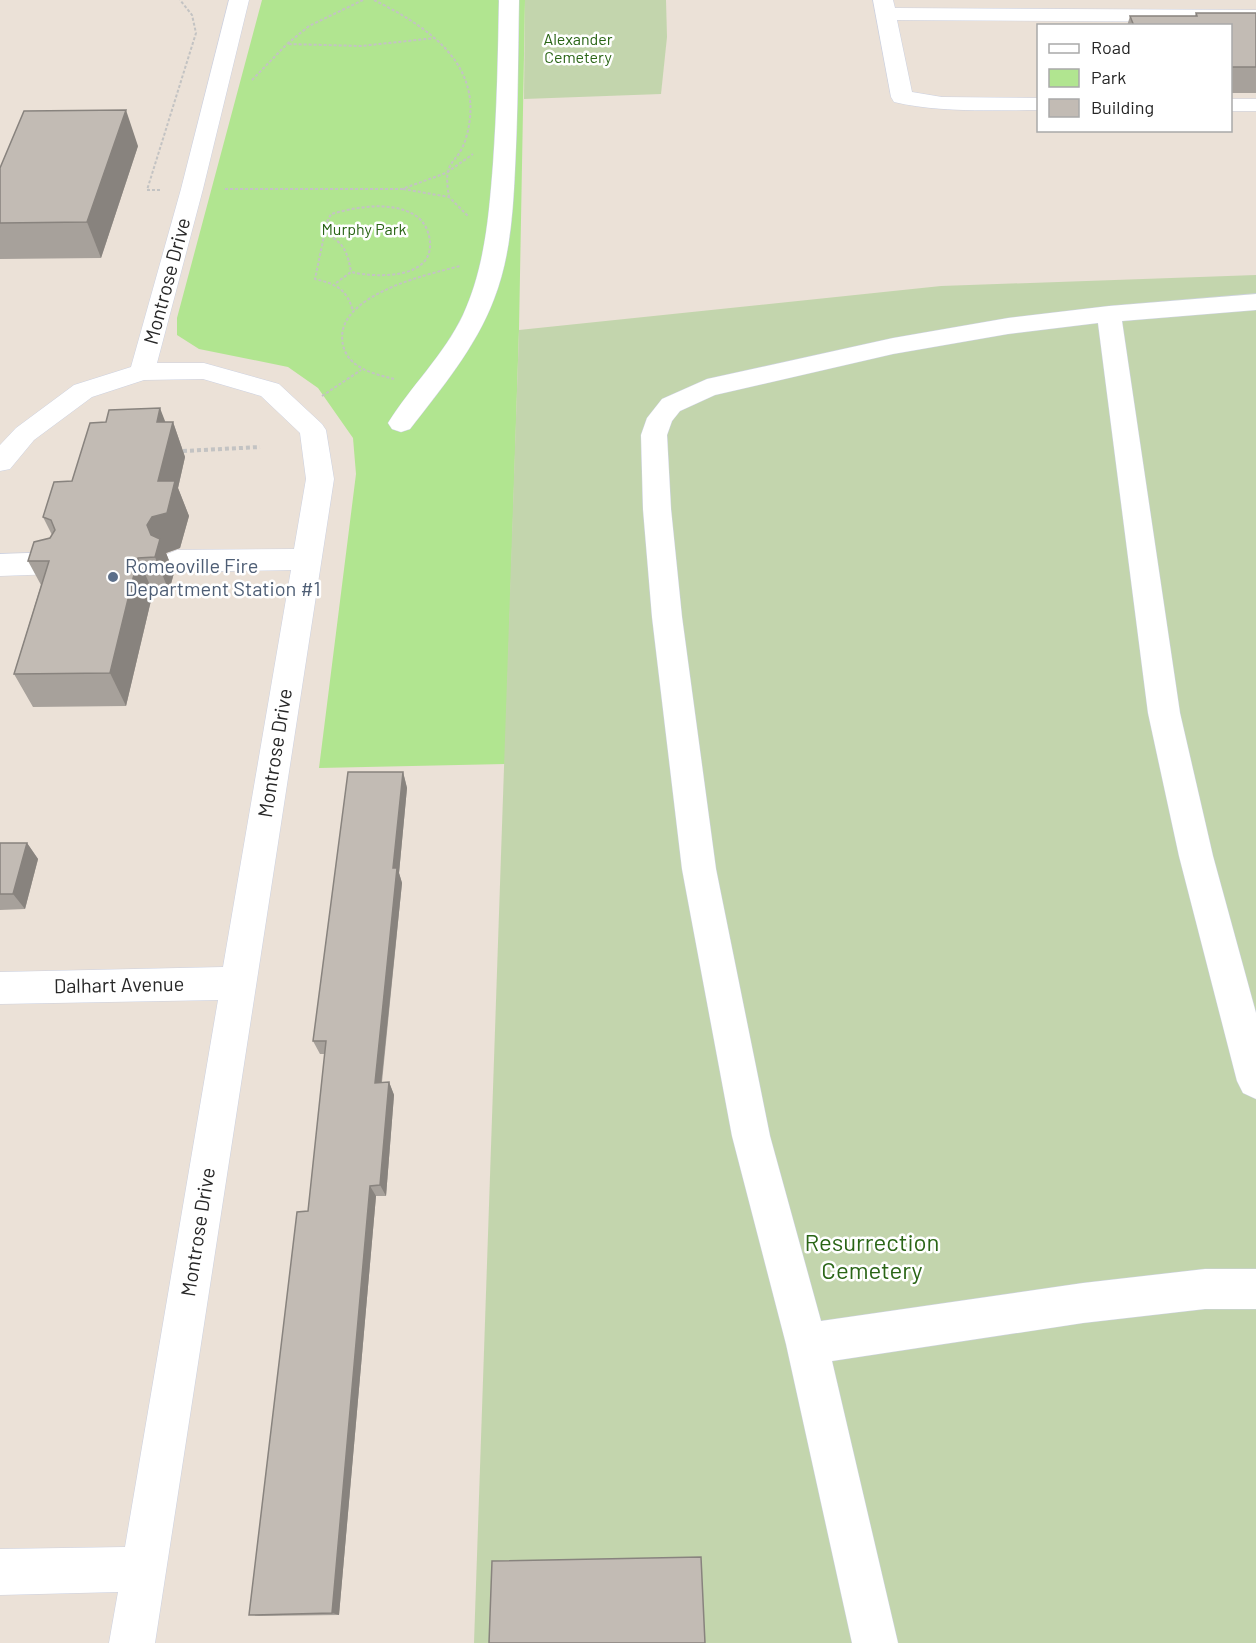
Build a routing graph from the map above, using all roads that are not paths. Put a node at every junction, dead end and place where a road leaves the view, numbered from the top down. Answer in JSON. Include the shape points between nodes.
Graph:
{"nodes":[{"id":1,"x":239,"y":0,"type":"edge"},
{"id":2,"x":509,"y":0,"type":"edge"},
{"id":3,"x":885,"y":7,"type":"edge"},
{"id":4,"x":1256,"y":16,"type":"edge"},
{"id":5,"x":1037,"y":104,"type":"edge"},
{"id":6,"x":1232,"y":105,"type":"edge"},
{"id":7,"x":1256,"y":105,"type":"edge"},
{"id":8,"x":1256,"y":302,"type":"edge"},
{"id":9,"x":1108,"y":314,"type":"junction"},
{"id":10,"x":141,"y":372,"type":"junction"},
{"id":11,"x":401,"y":423,"type":"dead end"},
{"id":12,"x":0,"y":462,"type":"edge"},
{"id":13,"x":308,"y":559,"type":"junction"},
{"id":14,"x":177,"y":561,"type":"dead end"},
{"id":15,"x":56,"y":563,"type":"edge"},
{"id":16,"x":0,"y":565,"type":"edge"},
{"id":17,"x":238,"y":983,"type":"junction"},
{"id":18,"x":0,"y":988,"type":"edge"},
{"id":19,"x":1256,"y":1081,"type":"edge"},
{"id":20,"x":1256,"y":1289,"type":"edge"},
{"id":21,"x":807,"y":1344,"type":"junction"},
{"id":22,"x":143,"y":1569,"type":"junction"},
{"id":23,"x":0,"y":1572,"type":"edge"},
{"id":24,"x":132,"y":1643,"type":"edge"},
{"id":25,"x":875,"y":1643,"type":"edge"}],
"edges":[{"from":1,"to":10,"type":"street","name":"Montrose Drive"},
{"from":2,"to":11,"type":"street","via":[[501,222],[484,267],[475,315],[452,355]]},
{"from":3,"to":4,"type":"street"},
{"from":3,"to":5,"type":"street","via":[[902,97],[942,103]]},
{"from":6,"to":7,"type":"street"},
{"from":8,"to":9,"type":"street"},
{"from":9,"to":19,"type":"street","via":[[1164,713],[1196,856]]},
{"from":9,"to":21,"type":"street","via":[[893,345],[707,388],[671,405],[660,418],[654,435],[667,617],[699,869],[751,1136]]},
{"from":10,"to":12,"type":"street","via":[[83,391],[25,434]]},
{"from":10,"to":13,"type":"street","name":"Montrose Drive","via":[[204,371],[270,390],[313,430],[320,479]]},
{"from":13,"to":14,"type":"street"},
{"from":13,"to":17,"type":"street","name":"Montrose Drive"},
{"from":15,"to":16,"type":"street"},
{"from":17,"to":18,"type":"street","name":"Dalhart Avenue"},
{"from":17,"to":22,"type":"street","name":"Montrose Drive"},
{"from":20,"to":21,"type":"street","via":[[1205,1289],[1083,1303]]},
{"from":21,"to":25,"type":"street"},
{"from":22,"to":23,"type":"street"},
{"from":22,"to":24,"type":"street","name":"Montrose Drive"}]}
